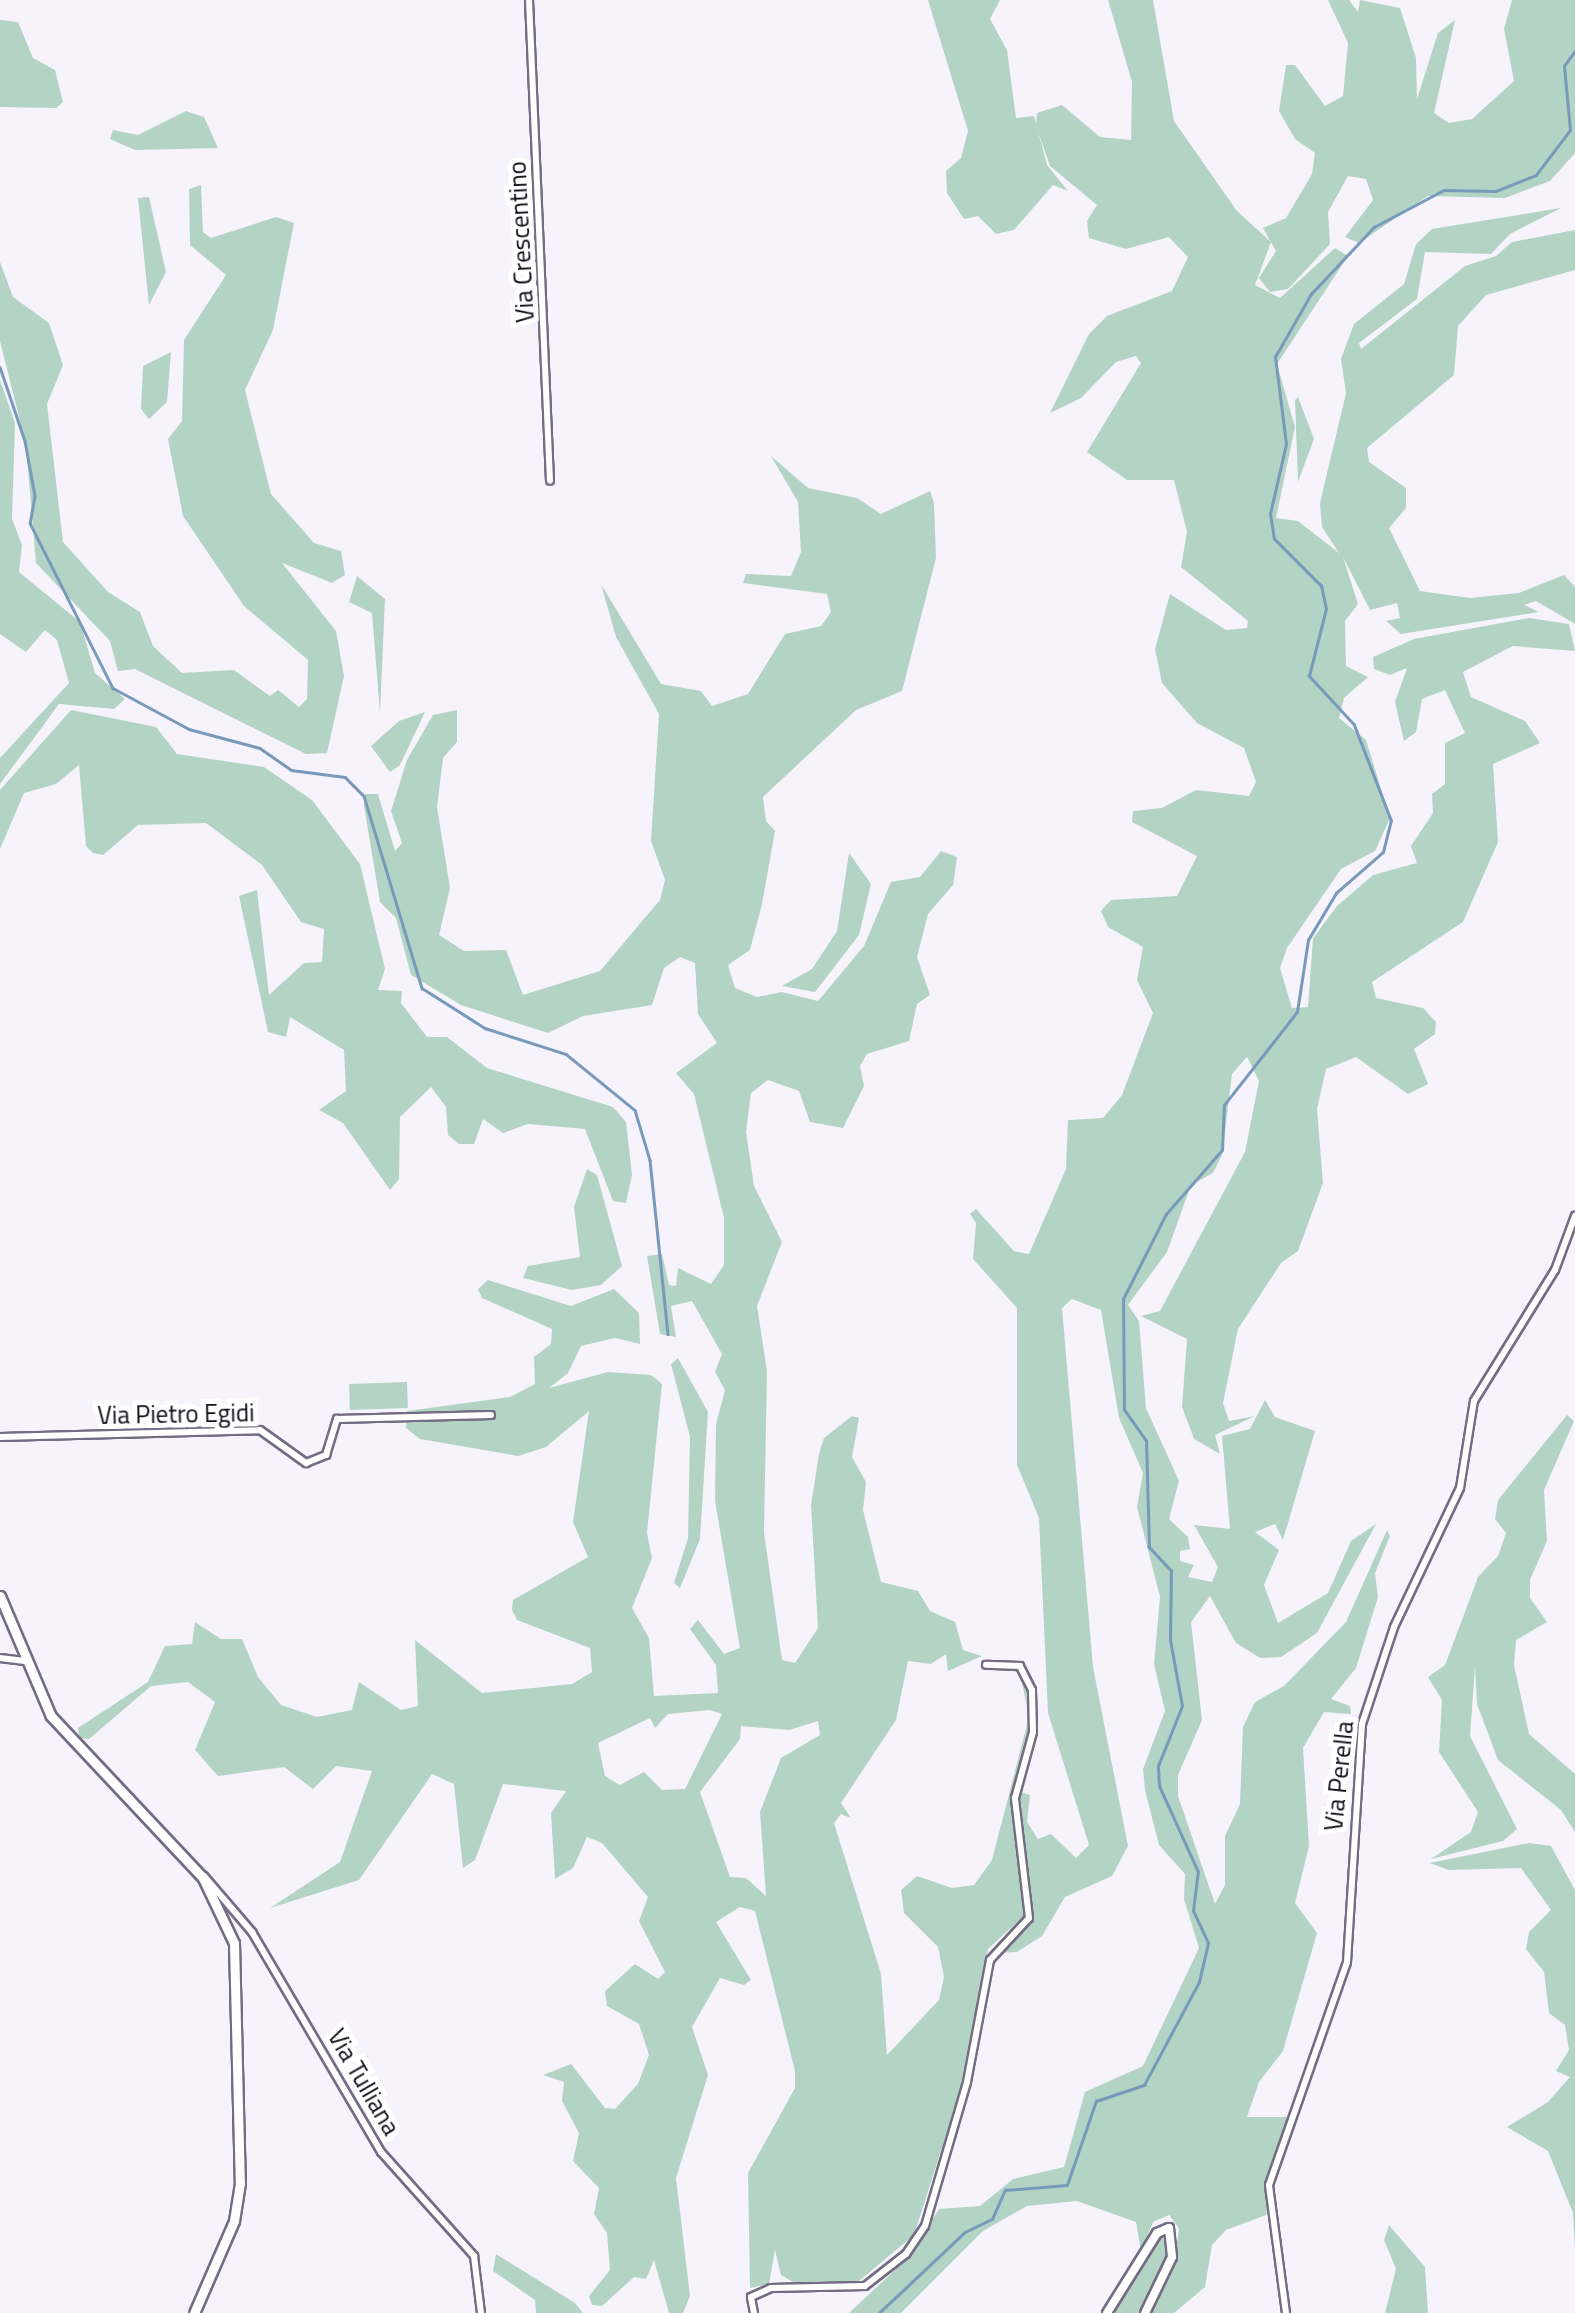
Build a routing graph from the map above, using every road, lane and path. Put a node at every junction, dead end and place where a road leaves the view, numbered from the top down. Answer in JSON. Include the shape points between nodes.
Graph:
{"nodes":[{"id":1,"x":529,"y":0,"type":"edge"},
{"id":2,"x":550,"y":481,"type":"dead end"},
{"id":3,"x":1575,"y":1216,"type":"edge"},
{"id":4,"x":491,"y":1415,"type":"dead end"},
{"id":5,"x":0,"y":1437,"type":"edge"},
{"id":6,"x":0,"y":1596,"type":"edge"},
{"id":7,"x":0,"y":1658,"type":"edge"},
{"id":8,"x":24,"y":1661,"type":"junction"},
{"id":9,"x":986,"y":1665,"type":"dead end"},
{"id":10,"x":198,"y":1872,"type":"junction"},
{"id":11,"x":194,"y":2313,"type":"edge"},
{"id":12,"x":482,"y":2313,"type":"edge"},
{"id":13,"x":754,"y":2313,"type":"edge"},
{"id":14,"x":1107,"y":2313,"type":"edge"},
{"id":15,"x":1146,"y":2313,"type":"edge"},
{"id":16,"x":1286,"y":2313,"type":"edge"}],
"edges":[{"from":1,"to":2,"type":"street","name":"Via Crescentino"},
{"from":3,"to":16,"type":"street","name":"Via Perella","via":[[1555,1270],[1474,1401],[1465,1475],[1394,1626],[1362,1724],[1347,1962],[1268,2186]]},
{"from":4,"to":5,"type":"street","name":"Via Pietro Egidi","via":[[337,1418],[326,1454],[306,1463],[260,1430]]},
{"from":6,"to":8,"type":"main road"},
{"from":7,"to":8,"type":"street"},
{"from":8,"to":10,"type":"main road","via":[[62,1730]]},
{"from":9,"to":13,"type":"street","via":[[1020,1666],[1032,1690],[1033,1732],[1015,1798],[1029,1918],[990,1960],[967,2082],[925,2226],[906,2254],[864,2286],[770,2288],[751,2298]]},
{"from":10,"to":11,"type":"main road","via":[[226,1917],[236,1956],[240,2156],[234,2221]]},
{"from":10,"to":12,"type":"street","name":"Via Tulliana","via":[[250,1929],[385,2157],[474,2256]]},
{"from":14,"to":15,"type":"street","via":[[1156,2232],[1169,2228],[1172,2257]]}]}
